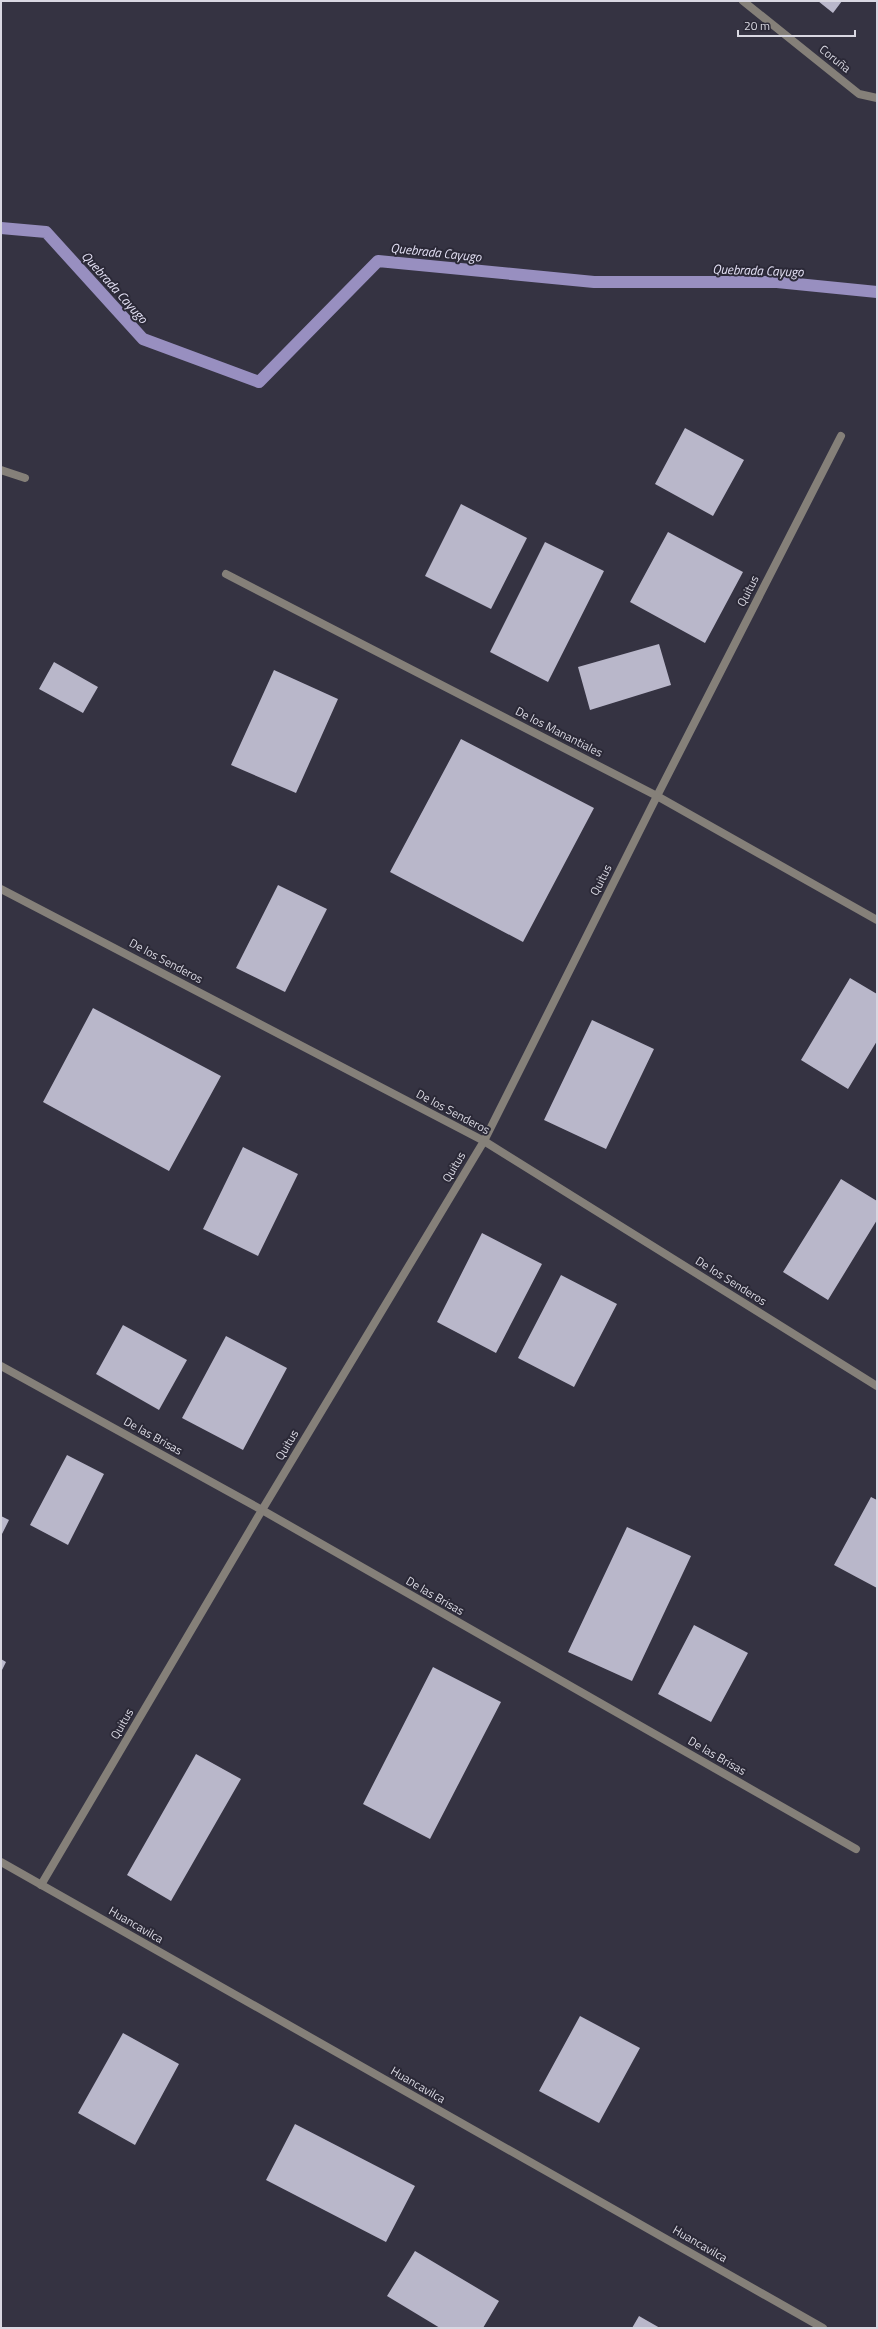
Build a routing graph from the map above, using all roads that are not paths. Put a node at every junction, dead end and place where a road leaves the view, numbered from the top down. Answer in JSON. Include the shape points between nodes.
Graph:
{"nodes":[{"id":1,"x":743,"y":1,"type":"edge"},
{"id":2,"x":877,"y":98,"type":"edge"},
{"id":3,"x":841,"y":436,"type":"dead end"},
{"id":4,"x":1,"y":470,"type":"edge"},
{"id":5,"x":25,"y":478,"type":"dead end"},
{"id":6,"x":226,"y":574,"type":"dead end"},
{"id":7,"x":656,"y":796,"type":"junction"},
{"id":8,"x":1,"y":889,"type":"edge"},
{"id":9,"x":877,"y":920,"type":"edge"},
{"id":10,"x":484,"y":1141,"type":"junction"},
{"id":11,"x":1,"y":1366,"type":"edge"},
{"id":12,"x":877,"y":1386,"type":"edge"},
{"id":13,"x":262,"y":1510,"type":"junction"},
{"id":14,"x":856,"y":1849,"type":"dead end"},
{"id":15,"x":1,"y":1862,"type":"edge"},
{"id":16,"x":41,"y":1885,"type":"junction"},
{"id":17,"x":823,"y":2328,"type":"edge"}],
"edges":[{"from":1,"to":2,"type":"street","name":"Coruña","via":[[859,94]]},
{"from":3,"to":7,"type":"street","name":"Quitus"},
{"from":4,"to":5,"type":"street"},
{"from":6,"to":7,"type":"street","name":"De los Manantiales"},
{"from":7,"to":9,"type":"street","name":"De los Manantiales"},
{"from":7,"to":10,"type":"street","name":"Quitus"},
{"from":8,"to":10,"type":"street","name":"De los Senderos"},
{"from":10,"to":12,"type":"street","name":"De los Senderos"},
{"from":10,"to":13,"type":"street","name":"Quitus"},
{"from":11,"to":13,"type":"street","name":"De las Brisas"},
{"from":13,"to":14,"type":"street","name":"De las Brisas"},
{"from":13,"to":16,"type":"street","name":"Quitus"},
{"from":15,"to":16,"type":"street","name":"Huancavilca"},
{"from":16,"to":17,"type":"street","name":"Huancavilca"}]}
